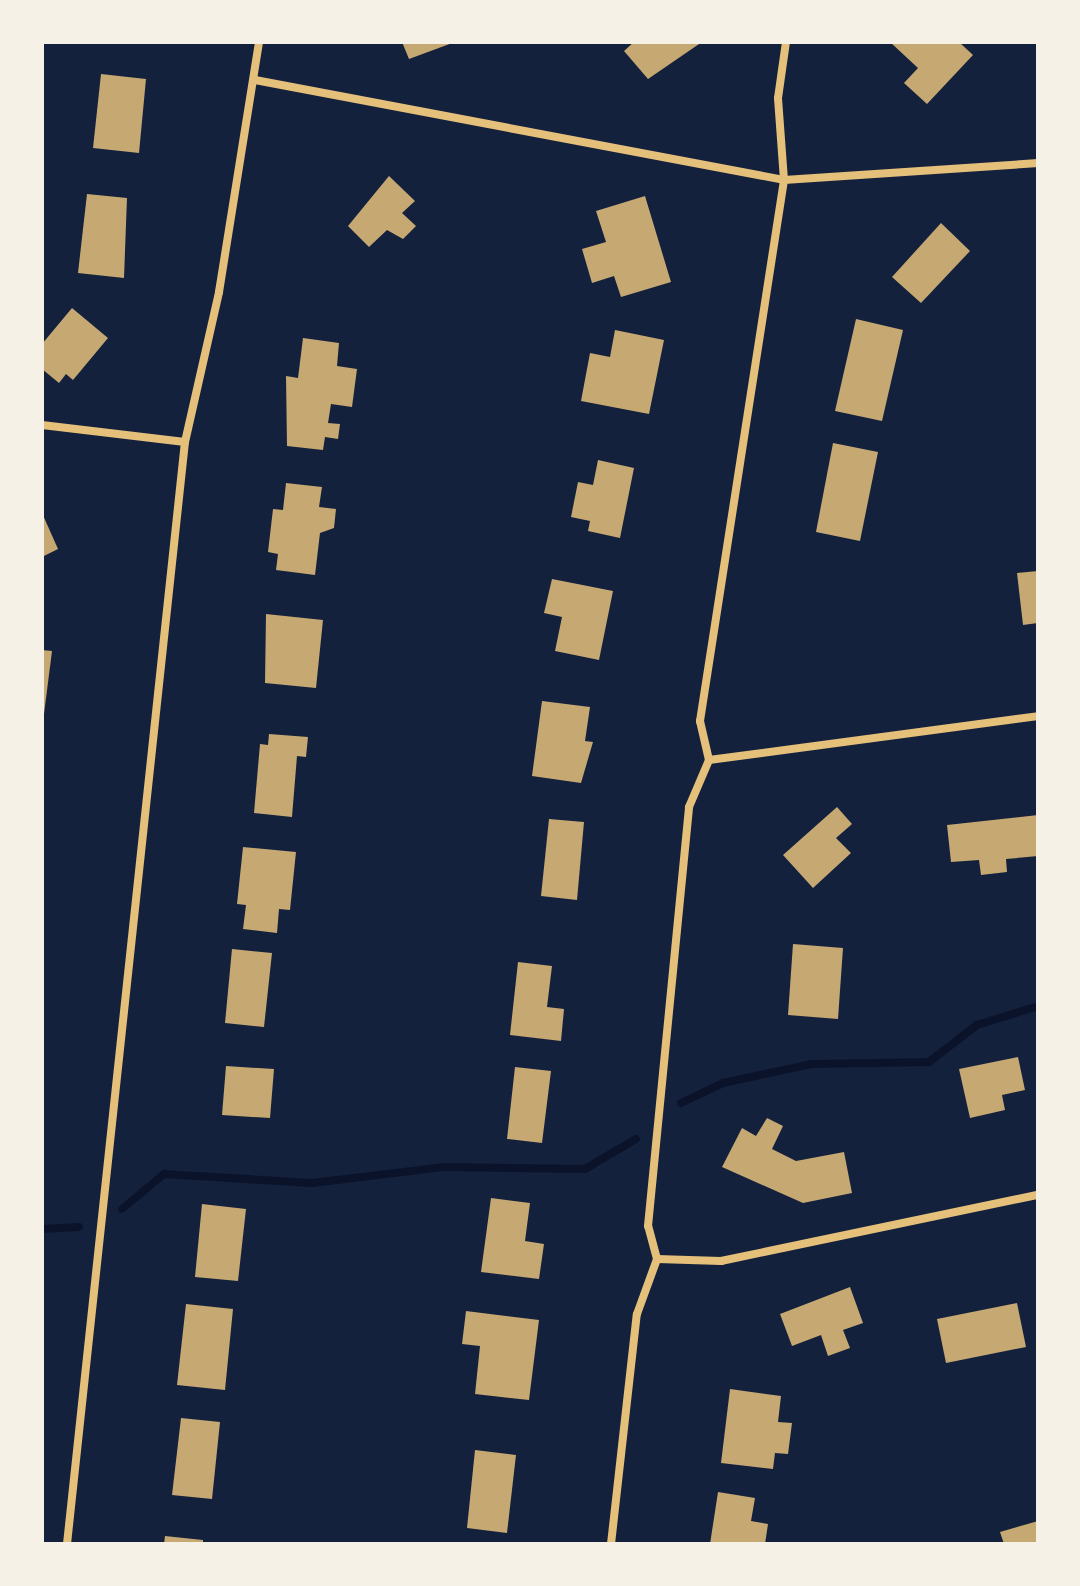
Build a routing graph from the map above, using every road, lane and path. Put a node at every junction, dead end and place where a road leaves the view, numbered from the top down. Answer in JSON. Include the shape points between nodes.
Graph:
{"nodes":[{"id":1,"x":259,"y":42,"type":"edge"},
{"id":2,"x":786,"y":42,"type":"edge"},
{"id":3,"x":255,"y":80,"type":"junction"},
{"id":4,"x":1038,"y":163,"type":"edge"},
{"id":5,"x":784,"y":180,"type":"junction"},
{"id":6,"x":42,"y":425,"type":"edge"},
{"id":7,"x":185,"y":442,"type":"junction"},
{"id":8,"x":1038,"y":716,"type":"edge"},
{"id":9,"x":709,"y":760,"type":"junction"},
{"id":10,"x":1038,"y":1195,"type":"edge"},
{"id":11,"x":657,"y":1259,"type":"junction"},
{"id":12,"x":67,"y":1544,"type":"edge"},
{"id":13,"x":611,"y":1544,"type":"edge"}],
"edges":[{"from":1,"to":3,"type":"street"},
{"from":2,"to":5,"type":"street","via":[[778,98]]},
{"from":3,"to":5,"type":"street"},
{"from":3,"to":7,"type":"street"},
{"from":4,"to":5,"type":"street"},
{"from":5,"to":9,"type":"street","via":[[700,721]]},
{"from":6,"to":7,"type":"street"},
{"from":7,"to":12,"type":"street"},
{"from":8,"to":9,"type":"street"},
{"from":9,"to":11,"type":"street","via":[[689,807],[648,1226]]},
{"from":10,"to":11,"type":"street","via":[[721,1261]]},
{"from":11,"to":13,"type":"street","via":[[637,1314]]}]}
